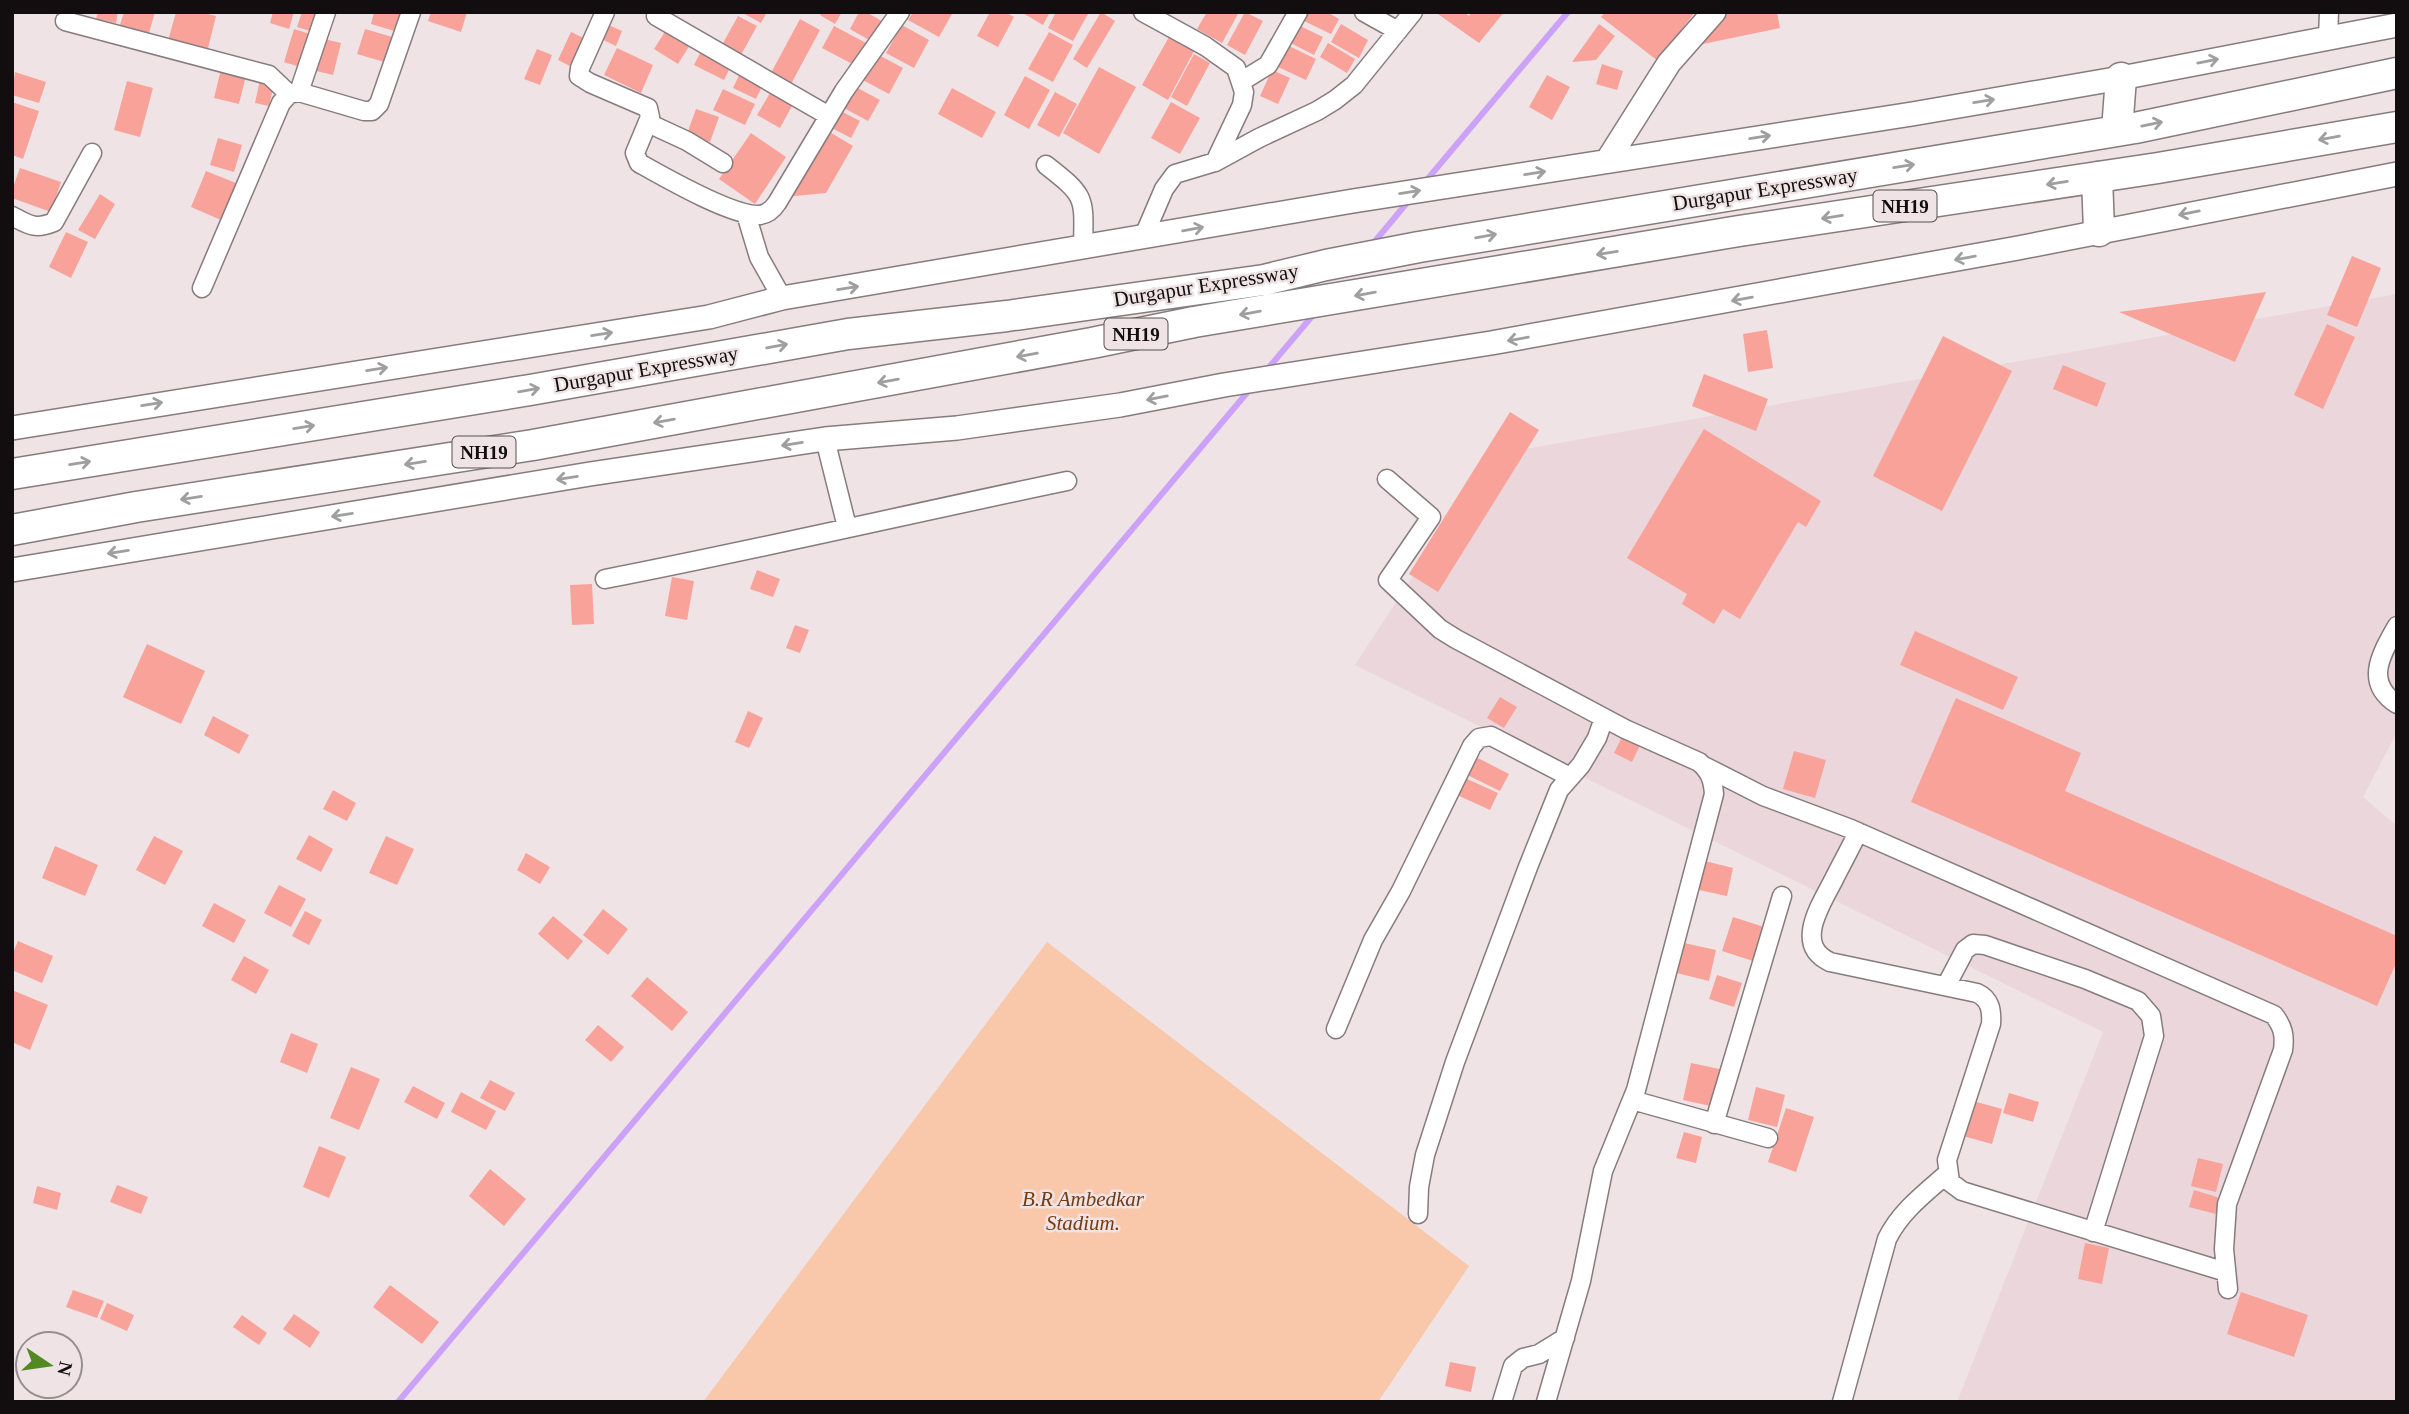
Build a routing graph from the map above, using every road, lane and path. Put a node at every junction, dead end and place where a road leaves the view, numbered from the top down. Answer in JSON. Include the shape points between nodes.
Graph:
{"nodes":[{"id":1,"x":326,"y":12,"type":"edge"},
{"id":2,"x":411,"y":12,"type":"edge"},
{"id":3,"x":605,"y":12,"type":"edge"},
{"id":4,"x":900,"y":12,"type":"edge"},
{"id":5,"x":1298,"y":12,"type":"edge"},
{"id":6,"x":1364,"y":12,"type":"edge"},
{"id":7,"x":1413,"y":12,"type":"edge"},
{"id":8,"x":1714,"y":12,"type":"edge"},
{"id":9,"x":2329,"y":12,"type":"edge"},
{"id":10,"x":652,"y":13,"type":"edge"},
{"id":11,"x":1155,"y":15,"type":"edge"},
{"id":12,"x":65,"y":22,"type":"dead end"},
{"id":13,"x":2397,"y":25,"type":"edge"},
{"id":14,"x":1398,"y":31,"type":"junction"},
{"id":15,"x":2328,"y":37,"type":"junction"},
{"id":16,"x":2397,"y":73,"type":"edge"},
{"id":17,"x":2122,"y":78,"type":"junction"},
{"id":18,"x":1242,"y":81,"type":"junction"},
{"id":19,"x":294,"y":93,"type":"junction"},
{"id":20,"x":829,"y":116,"type":"junction"},
{"id":21,"x":648,"y":123,"type":"junction"},
{"id":22,"x":2397,"y":127,"type":"edge"},
{"id":23,"x":2117,"y":130,"type":"junction"},
{"id":24,"x":92,"y":153,"type":"dead end"},
{"id":25,"x":1607,"y":161,"type":"junction"},
{"id":26,"x":1215,"y":162,"type":"junction"},
{"id":27,"x":723,"y":163,"type":"dead end"},
{"id":28,"x":1046,"y":165,"type":"dead end"},
{"id":29,"x":2397,"y":174,"type":"edge"},
{"id":30,"x":2096,"y":177,"type":"junction"},
{"id":31,"x":746,"y":214,"type":"junction"},
{"id":32,"x":12,"y":216,"type":"edge"},
{"id":33,"x":2099,"y":231,"type":"junction"},
{"id":34,"x":1143,"y":237,"type":"junction"},
{"id":35,"x":1083,"y":248,"type":"junction"},
{"id":36,"x":202,"y":288,"type":"dead end"},
{"id":37,"x":782,"y":298,"type":"junction"},
{"id":38,"x":12,"y":428,"type":"edge"},
{"id":39,"x":825,"y":439,"type":"junction"},
{"id":40,"x":12,"y":474,"type":"edge"},
{"id":41,"x":1387,"y":479,"type":"dead end"},
{"id":42,"x":1067,"y":481,"type":"dead end"},
{"id":43,"x":847,"y":527,"type":"junction"},
{"id":44,"x":12,"y":530,"type":"edge"},
{"id":45,"x":12,"y":570,"type":"edge"},
{"id":46,"x":606,"y":579,"type":"dead end"},
{"id":47,"x":2397,"y":626,"type":"edge"},
{"id":48,"x":2397,"y":704,"type":"edge"},
{"id":49,"x":1604,"y":718,"type":"junction"},
{"id":50,"x":1706,"y":767,"type":"junction"},
{"id":51,"x":1570,"y":777,"type":"junction"},
{"id":52,"x":1858,"y":832,"type":"junction"},
{"id":53,"x":1782,"y":896,"type":"dead end"},
{"id":54,"x":1946,"y":986,"type":"junction"},
{"id":55,"x":1336,"y":1029,"type":"dead end"},
{"id":56,"x":1632,"y":1100,"type":"junction"},
{"id":57,"x":1714,"y":1124,"type":"junction"},
{"id":58,"x":1768,"y":1138,"type":"dead end"},
{"id":59,"x":1948,"y":1173,"type":"junction"},
{"id":60,"x":1418,"y":1214,"type":"dead end"},
{"id":61,"x":2093,"y":1232,"type":"junction"},
{"id":62,"x":1565,"y":1338,"type":"junction"},
{"id":63,"x":1502,"y":1402,"type":"edge"},
{"id":64,"x":1546,"y":1402,"type":"edge"},
{"id":65,"x":1842,"y":1402,"type":"edge"}],
"edges":[{"from":1,"to":19,"type":"street"},
{"from":2,"to":19,"type":"street","via":[[379,104],[372,111]]},
{"from":3,"to":21,"type":"street","via":[[579,76],[642,103],[650,112]]},
{"from":4,"to":20,"type":"street"},
{"from":5,"to":18,"type":"street","via":[[1268,65]]},
{"from":6,"to":14,"type":"street"},
{"from":7,"to":14,"type":"street"},
{"from":8,"to":25,"type":"street","via":[[1669,63]]},
{"from":9,"to":15,"type":"street"},
{"from":10,"to":20,"type":"street"},
{"from":11,"to":18,"type":"street","via":[[1225,59]]},
{"from":12,"to":19,"type":"street","via":[[257,71]]},
{"from":13,"to":15,"type":"street"},
{"from":14,"to":26,"type":"street","via":[[1354,85],[1335,100]]},
{"from":17,"to":15,"type":"street","one_way":true},
{"from":23,"to":16,"type":"highway","name":"Durgapur Expressway","number":"NH19","one_way":true},
{"from":17,"to":23,"type":"highway"},
{"from":25,"to":17,"type":"street","one_way":true},
{"from":18,"to":26,"type":"street","via":[[1242,105]]},
{"from":19,"to":36,"type":"street","via":[[281,103]]},
{"from":20,"to":31,"type":"street","via":[[774,207],[762,215]]},
{"from":21,"to":27,"type":"street"},
{"from":21,"to":31,"type":"street","via":[[635,153],[639,163]]},
{"from":22,"to":30,"type":"highway","name":"Durgapur Expressway","number":"NH19","one_way":true},
{"from":40,"to":23,"type":"highway","name":"Durgapur Expressway","number":"NH19","one_way":true,"via":[[848,334],[1264,280],[1419,247]]},
{"from":24,"to":32,"type":"street","via":[[54,222],[42,227]]},
{"from":34,"to":25,"type":"street","one_way":true},
{"from":26,"to":34,"type":"street","via":[[1171,179]]},
{"from":28,"to":35,"type":"street","via":[[1076,189],[1084,208]]},
{"from":29,"to":33,"type":"street","one_way":true},
{"from":30,"to":33,"type":"highway"},
{"from":30,"to":44,"type":"highway","name":"Durgapur Expressway","number":"NH19","one_way":true,"via":[[1194,322],[546,442]]},
{"from":31,"to":37,"type":"street","via":[[759,257]]},
{"from":33,"to":39,"type":"street","one_way":true,"via":[[1565,331],[1224,384],[1119,405],[957,428]]},
{"from":34,"to":35,"type":"street"},
{"from":37,"to":35,"type":"street","one_way":true},
{"from":38,"to":37,"type":"street","one_way":true,"via":[[709,317]]},
{"from":39,"to":43,"type":"street"},
{"from":39,"to":45,"type":"street","one_way":true},
{"from":41,"to":49,"type":"street","via":[[1431,517],[1388,580],[1440,629]]},
{"from":42,"to":43,"type":"street"},
{"from":43,"to":46,"type":"street"},
{"from":47,"to":48,"type":"street","via":[[2381,654],[2377,673],[2383,692]]},
{"from":49,"to":50,"type":"street"},
{"from":49,"to":51,"type":"street","via":[[1589,753]]},
{"from":50,"to":52,"type":"street","via":[[1763,796]]},
{"from":50,"to":56,"type":"street","via":[[1714,794]]},
{"from":51,"to":55,"type":"street","via":[[1491,737],[1479,738],[1373,940]]},
{"from":51,"to":60,"type":"street","via":[[1551,808],[1455,1062],[1425,1155]]},
{"from":52,"to":54,"type":"street","via":[[1814,918],[1812,944],[1819,957]]},
{"from":52,"to":61,"type":"street","via":[[2274,1015],[2281,1025],[2283,1050],[2227,1204],[2227,1280]]},
{"from":53,"to":57,"type":"street"},
{"from":54,"to":59,"type":"street","via":[[1983,996],[1992,1011],[1947,1160]]},
{"from":54,"to":61,"type":"street","via":[[1965,950],[1973,944],[1985,945],[2138,1001],[2151,1016],[2154,1036]]},
{"from":56,"to":57,"type":"street"},
{"from":56,"to":62,"type":"street","via":[[1603,1171]]},
{"from":57,"to":58,"type":"street"},
{"from":59,"to":61,"type":"street","via":[[1950,1182],[1962,1191]]},
{"from":59,"to":65,"type":"street","via":[[1893,1226]]},
{"from":62,"to":63,"type":"street","via":[[1516,1361]]},
{"from":62,"to":64,"type":"street"}]}
